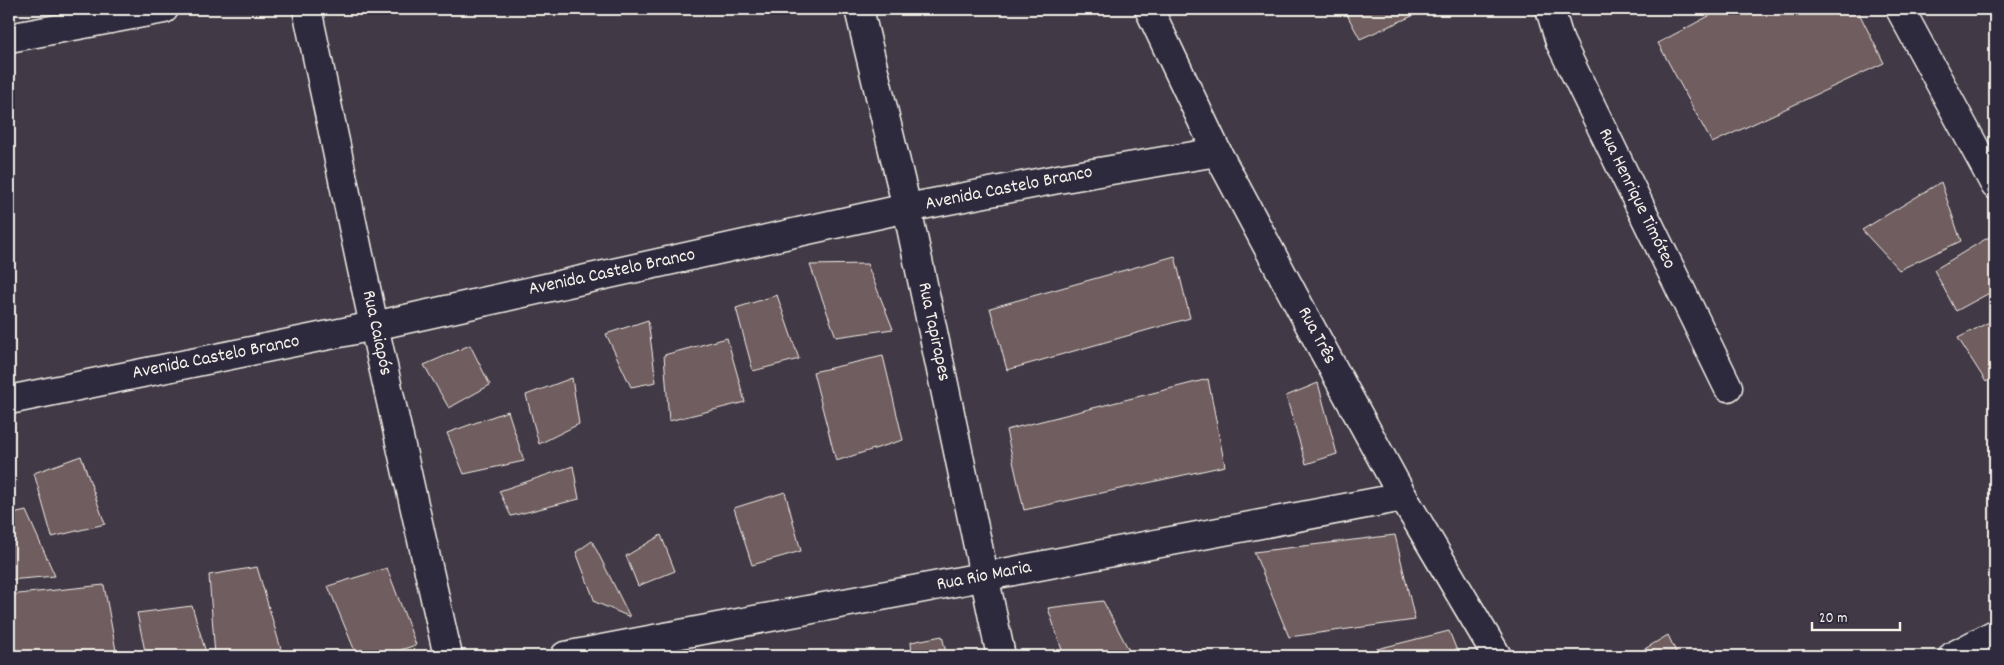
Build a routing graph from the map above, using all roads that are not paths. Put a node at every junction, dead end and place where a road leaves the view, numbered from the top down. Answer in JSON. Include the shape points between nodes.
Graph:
{"nodes":[{"id":1,"x":164,"y":9,"type":"edge"},
{"id":2,"x":307,"y":9,"type":"edge"},
{"id":3,"x":859,"y":9,"type":"edge"},
{"id":4,"x":1149,"y":9,"type":"edge"},
{"id":5,"x":1550,"y":9,"type":"edge"},
{"id":6,"x":1900,"y":9,"type":"edge"},
{"id":7,"x":9,"y":38,"type":"edge"},
{"id":8,"x":1217,"y":152,"type":"junction"},
{"id":9,"x":1995,"y":185,"type":"edge"},
{"id":10,"x":907,"y":208,"type":"junction"},
{"id":11,"x":374,"y":326,"type":"junction"},
{"id":12,"x":1728,"y":388,"type":"dead end"},
{"id":13,"x":9,"y":400,"type":"edge"},
{"id":14,"x":1403,"y":497,"type":"junction"},
{"id":15,"x":984,"y":577,"type":"junction"},
{"id":16,"x":1995,"y":634,"type":"edge"},
{"id":17,"x":448,"y":656,"type":"edge"},
{"id":18,"x":565,"y":656,"type":"edge"},
{"id":19,"x":1001,"y":656,"type":"edge"},
{"id":20,"x":1497,"y":656,"type":"edge"},
{"id":21,"x":1953,"y":656,"type":"edge"}],
"edges":[{"from":1,"to":7,"type":"street"},
{"from":2,"to":11,"type":"street","name":"Rua Caiapós"},
{"from":3,"to":10,"type":"street","name":"Rua Tapirapes"},
{"from":4,"to":8,"type":"street","name":"Rua Três"},
{"from":5,"to":12,"type":"street","name":"Rua Henrique Timóteo","via":[[1560,42]]},
{"from":6,"to":9,"type":"street"},
{"from":8,"to":10,"type":"street","name":"Avenida Castelo Branco"},
{"from":8,"to":14,"type":"street","name":"Rua Três"},
{"from":10,"to":11,"type":"street","name":"Avenida Castelo Branco"},
{"from":10,"to":15,"type":"street","name":"Rua Tapirapes"},
{"from":11,"to":13,"type":"street","name":"Avenida Castelo Branco"},
{"from":11,"to":17,"type":"street","name":"Rua Caiapós"},
{"from":14,"to":15,"type":"street","name":"Rua Rio Maria"},
{"from":14,"to":20,"type":"street","name":"Rua Três"},
{"from":15,"to":18,"type":"street","name":"Rua Rio Maria"},
{"from":15,"to":19,"type":"street","name":"Rua Tapirapes"},
{"from":16,"to":21,"type":"street"}]}
